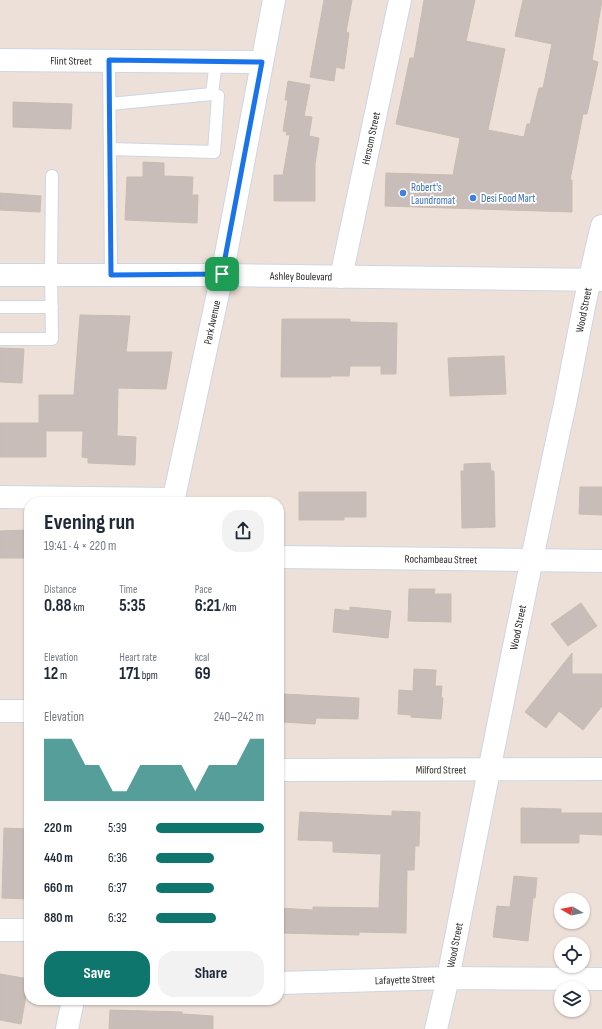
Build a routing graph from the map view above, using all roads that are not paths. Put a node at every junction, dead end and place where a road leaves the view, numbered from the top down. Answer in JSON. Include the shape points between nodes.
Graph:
{"nodes":[{"id":1,"x":274,"y":0,"type":"edge"},
{"id":2,"x":400,"y":0,"type":"edge"},
{"id":3,"x":0,"y":60,"type":"edge"},
{"id":4,"x":109,"y":60,"type":"junction"},
{"id":5,"x":216,"y":62,"type":"junction"},
{"id":6,"x":262,"y":62,"type":"junction"},
{"id":7,"x":212,"y":94,"type":"junction"},
{"id":8,"x":110,"y":104,"type":"junction"},
{"id":9,"x":110,"y":149,"type":"junction"},
{"id":10,"x":52,"y":176,"type":"dead end"},
{"id":11,"x":602,"y":226,"type":"edge"},
{"id":12,"x":222,"y":274,"type":"junction"},
{"id":13,"x":0,"y":275,"type":"edge"},
{"id":14,"x":111,"y":275,"type":"junction"},
{"id":15,"x":51,"y":276,"type":"junction"},
{"id":16,"x":341,"y":277,"type":"junction"},
{"id":17,"x":595,"y":280,"type":"edge"},
{"id":18,"x":0,"y":307,"type":"edge"},
{"id":19,"x":52,"y":307,"type":"junction"},
{"id":20,"x":0,"y":339,"type":"edge"},
{"id":21,"x":0,"y":497,"type":"edge"},
{"id":22,"x":24,"y":497,"type":"edge"},
{"id":23,"x":174,"y":497,"type":"edge"},
{"id":24,"x":284,"y":557,"type":"edge"},
{"id":25,"x":531,"y":561,"type":"junction"},
{"id":26,"x":602,"y":561,"type":"edge"},
{"id":27,"x":0,"y":711,"type":"edge"},
{"id":28,"x":24,"y":711,"type":"edge"},
{"id":29,"x":490,"y":768,"type":"junction"},
{"id":30,"x":602,"y":769,"type":"edge"},
{"id":31,"x":284,"y":770,"type":"edge"},
{"id":32,"x":0,"y":930,"type":"edge"},
{"id":33,"x":24,"y":930,"type":"edge"},
{"id":34,"x":448,"y":978,"type":"junction"},
{"id":35,"x":602,"y":979,"type":"edge"},
{"id":36,"x":284,"y":983,"type":"edge"},
{"id":37,"x":72,"y":1005,"type":"edge"},
{"id":38,"x":67,"y":1029,"type":"edge"},
{"id":39,"x":436,"y":1029,"type":"edge"}],
"edges":[{"from":1,"to":6,"type":"street","name":"Park Avenue"},
{"from":2,"to":16,"type":"street","name":"Hersom Street"},
{"from":3,"to":4,"type":"street","name":"Flint Street"},
{"from":4,"to":5,"type":"street","name":"Flint Street"},
{"from":4,"to":8,"type":"lane"},
{"from":5,"to":6,"type":"street","name":"Flint Street"},
{"from":5,"to":7,"type":"lane"},
{"from":6,"to":12,"type":"street","name":"Park Avenue"},
{"from":7,"to":8,"type":"lane"},
{"from":7,"to":9,"type":"lane","via":[[218,96],[214,152]]},
{"from":8,"to":9,"type":"lane"},
{"from":9,"to":14,"type":"lane"},
{"from":10,"to":15,"type":"lane"},
{"from":11,"to":17,"type":"street","name":"Wood Street"},
{"from":12,"to":14,"type":"street","name":"Ashley Boulevard"},
{"from":12,"to":16,"type":"street","name":"Ashley Boulevard"},
{"from":12,"to":23,"type":"street","name":"Park Avenue"},
{"from":13,"to":15,"type":"street","name":"Ashley Boulevard"},
{"from":14,"to":15,"type":"street","name":"Ashley Boulevard"},
{"from":15,"to":19,"type":"lane"},
{"from":16,"to":17,"type":"street","name":"Ashley Boulevard"},
{"from":17,"to":25,"type":"street","name":"Wood Street"},
{"from":18,"to":19,"type":"lane"},
{"from":19,"to":20,"type":"lane","via":[[52,339]]},
{"from":21,"to":22,"type":"street"},
{"from":24,"to":25,"type":"street","name":"Rochambeau Street"},
{"from":25,"to":26,"type":"street","name":"Rochambeau Street"},
{"from":25,"to":29,"type":"street","name":"Wood Street"},
{"from":27,"to":28,"type":"street"},
{"from":29,"to":30,"type":"street","name":"Milford Street"},
{"from":29,"to":31,"type":"street","name":"Milford Street"},
{"from":29,"to":34,"type":"street","name":"Wood Street"},
{"from":32,"to":33,"type":"street"},
{"from":34,"to":35,"type":"street","name":"Lafayette Street"},
{"from":34,"to":36,"type":"street","name":"Lafayette Street"},
{"from":34,"to":39,"type":"street","name":"Wood Street"},
{"from":37,"to":38,"type":"street"}]}
